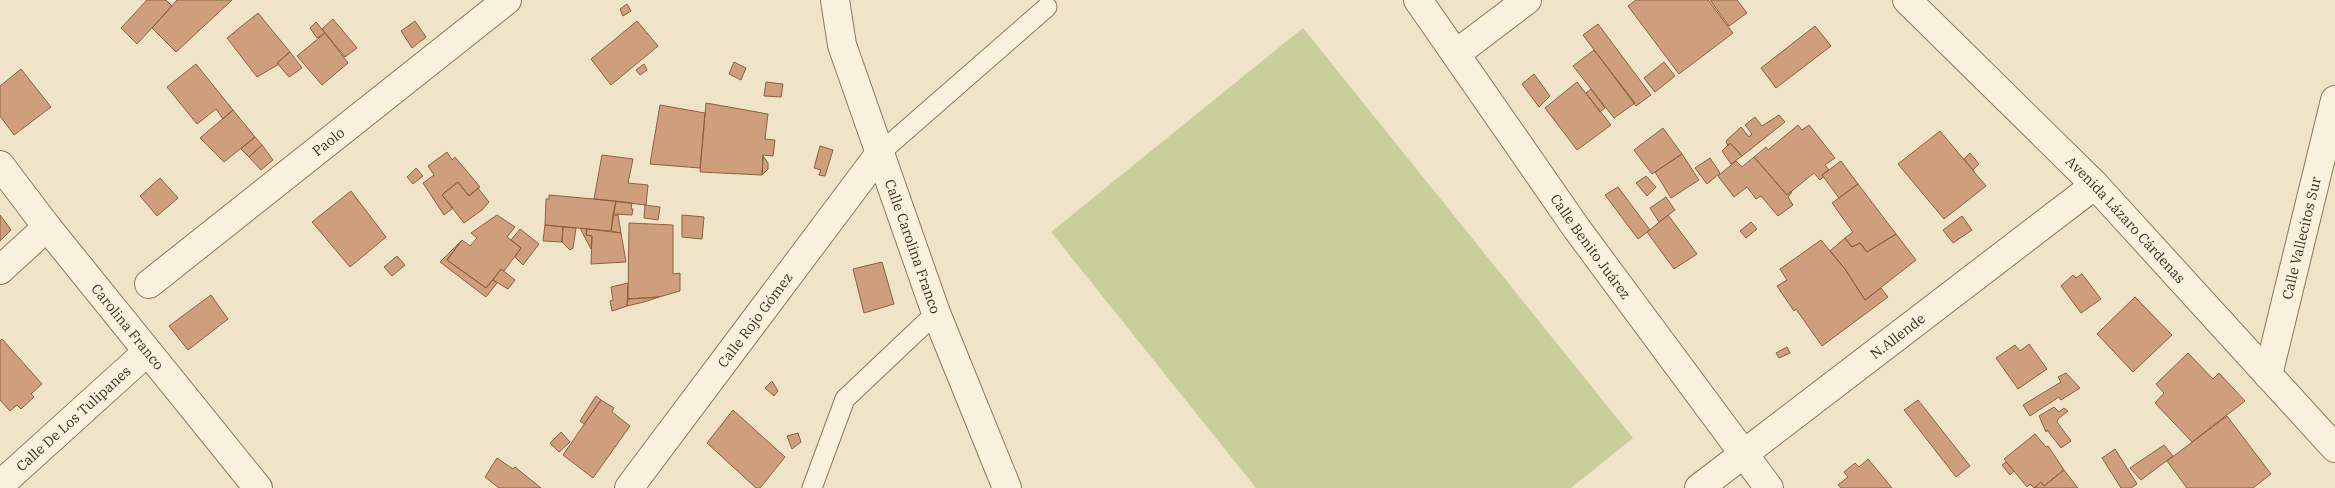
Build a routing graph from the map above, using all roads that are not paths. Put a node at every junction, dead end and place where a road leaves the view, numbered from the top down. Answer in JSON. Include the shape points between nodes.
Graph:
{"nodes":[{"id":1,"x":507,"y":0,"type":"edge"},
{"id":2,"x":835,"y":0,"type":"edge"},
{"id":3,"x":1418,"y":0,"type":"edge"},
{"id":4,"x":1527,"y":0,"type":"edge"},
{"id":5,"x":1907,"y":0,"type":"edge"},
{"id":6,"x":1047,"y":7,"type":"dead end"},
{"id":7,"x":1457,"y":53,"type":"junction"},
{"id":8,"x":2335,"y":100,"type":"edge"},
{"id":9,"x":881,"y":152,"type":"junction"},
{"id":10,"x":0,"y":165,"type":"edge"},
{"id":11,"x":2095,"y":185,"type":"junction"},
{"id":12,"x":47,"y":227,"type":"junction"},
{"id":13,"x":0,"y":270,"type":"edge"},
{"id":14,"x":149,"y":284,"type":"dead end"},
{"id":15,"x":936,"y":313,"type":"junction"},
{"id":16,"x":147,"y":352,"type":"junction"},
{"id":17,"x":2268,"y":375,"type":"junction"},
{"id":18,"x":2335,"y":448,"type":"edge"},
{"id":19,"x":1743,"y":454,"type":"junction"},
{"id":20,"x":0,"y":485,"type":"edge"},
{"id":21,"x":258,"y":488,"type":"edge"},
{"id":22,"x":629,"y":488,"type":"edge"},
{"id":23,"x":812,"y":488,"type":"edge"},
{"id":24,"x":1007,"y":488,"type":"edge"},
{"id":25,"x":1699,"y":488,"type":"edge"},
{"id":26,"x":1769,"y":488,"type":"edge"}],
"edges":[{"from":1,"to":14,"type":"street","name":"Paolo"},
{"from":2,"to":9,"type":"street","name":"Calle Carolina Franco","via":[[842,45]]},
{"from":3,"to":7,"type":"street","name":"Calle Benito Juárez"},
{"from":4,"to":7,"type":"street"},
{"from":5,"to":11,"type":"street","name":"Avenida Lázaro Cárdenas"},
{"from":6,"to":9,"type":"lane"},
{"from":7,"to":19,"type":"street","name":"Calle Benito Juárez","via":[[1577,229]]},
{"from":8,"to":17,"type":"street","name":"Calle Vallecitos Sur"},
{"from":9,"to":15,"type":"street","name":"Calle Carolina Franco"},
{"from":9,"to":22,"type":"street","name":"Calle Rojo Gómez"},
{"from":10,"to":12,"type":"street","name":"Carolina Franco"},
{"from":11,"to":17,"type":"street","name":"Avenida Lázaro Cárdenas"},
{"from":11,"to":19,"type":"street","name":"N.Allende"},
{"from":12,"to":13,"type":"street"},
{"from":12,"to":16,"type":"street","name":"Carolina Franco"},
{"from":15,"to":23,"type":"lane","via":[[845,399]]},
{"from":15,"to":24,"type":"street","name":"Calle Carolina Franco"},
{"from":16,"to":20,"type":"street","name":"Calle De Los Tulipanes"},
{"from":16,"to":21,"type":"street","name":"Carolina Franco"},
{"from":17,"to":18,"type":"street","name":"Avenida Lázaro Cárdenas"},
{"from":19,"to":25,"type":"street","name":"N.Allende"},
{"from":19,"to":26,"type":"street","name":"Calle Benito Juárez"}]}
